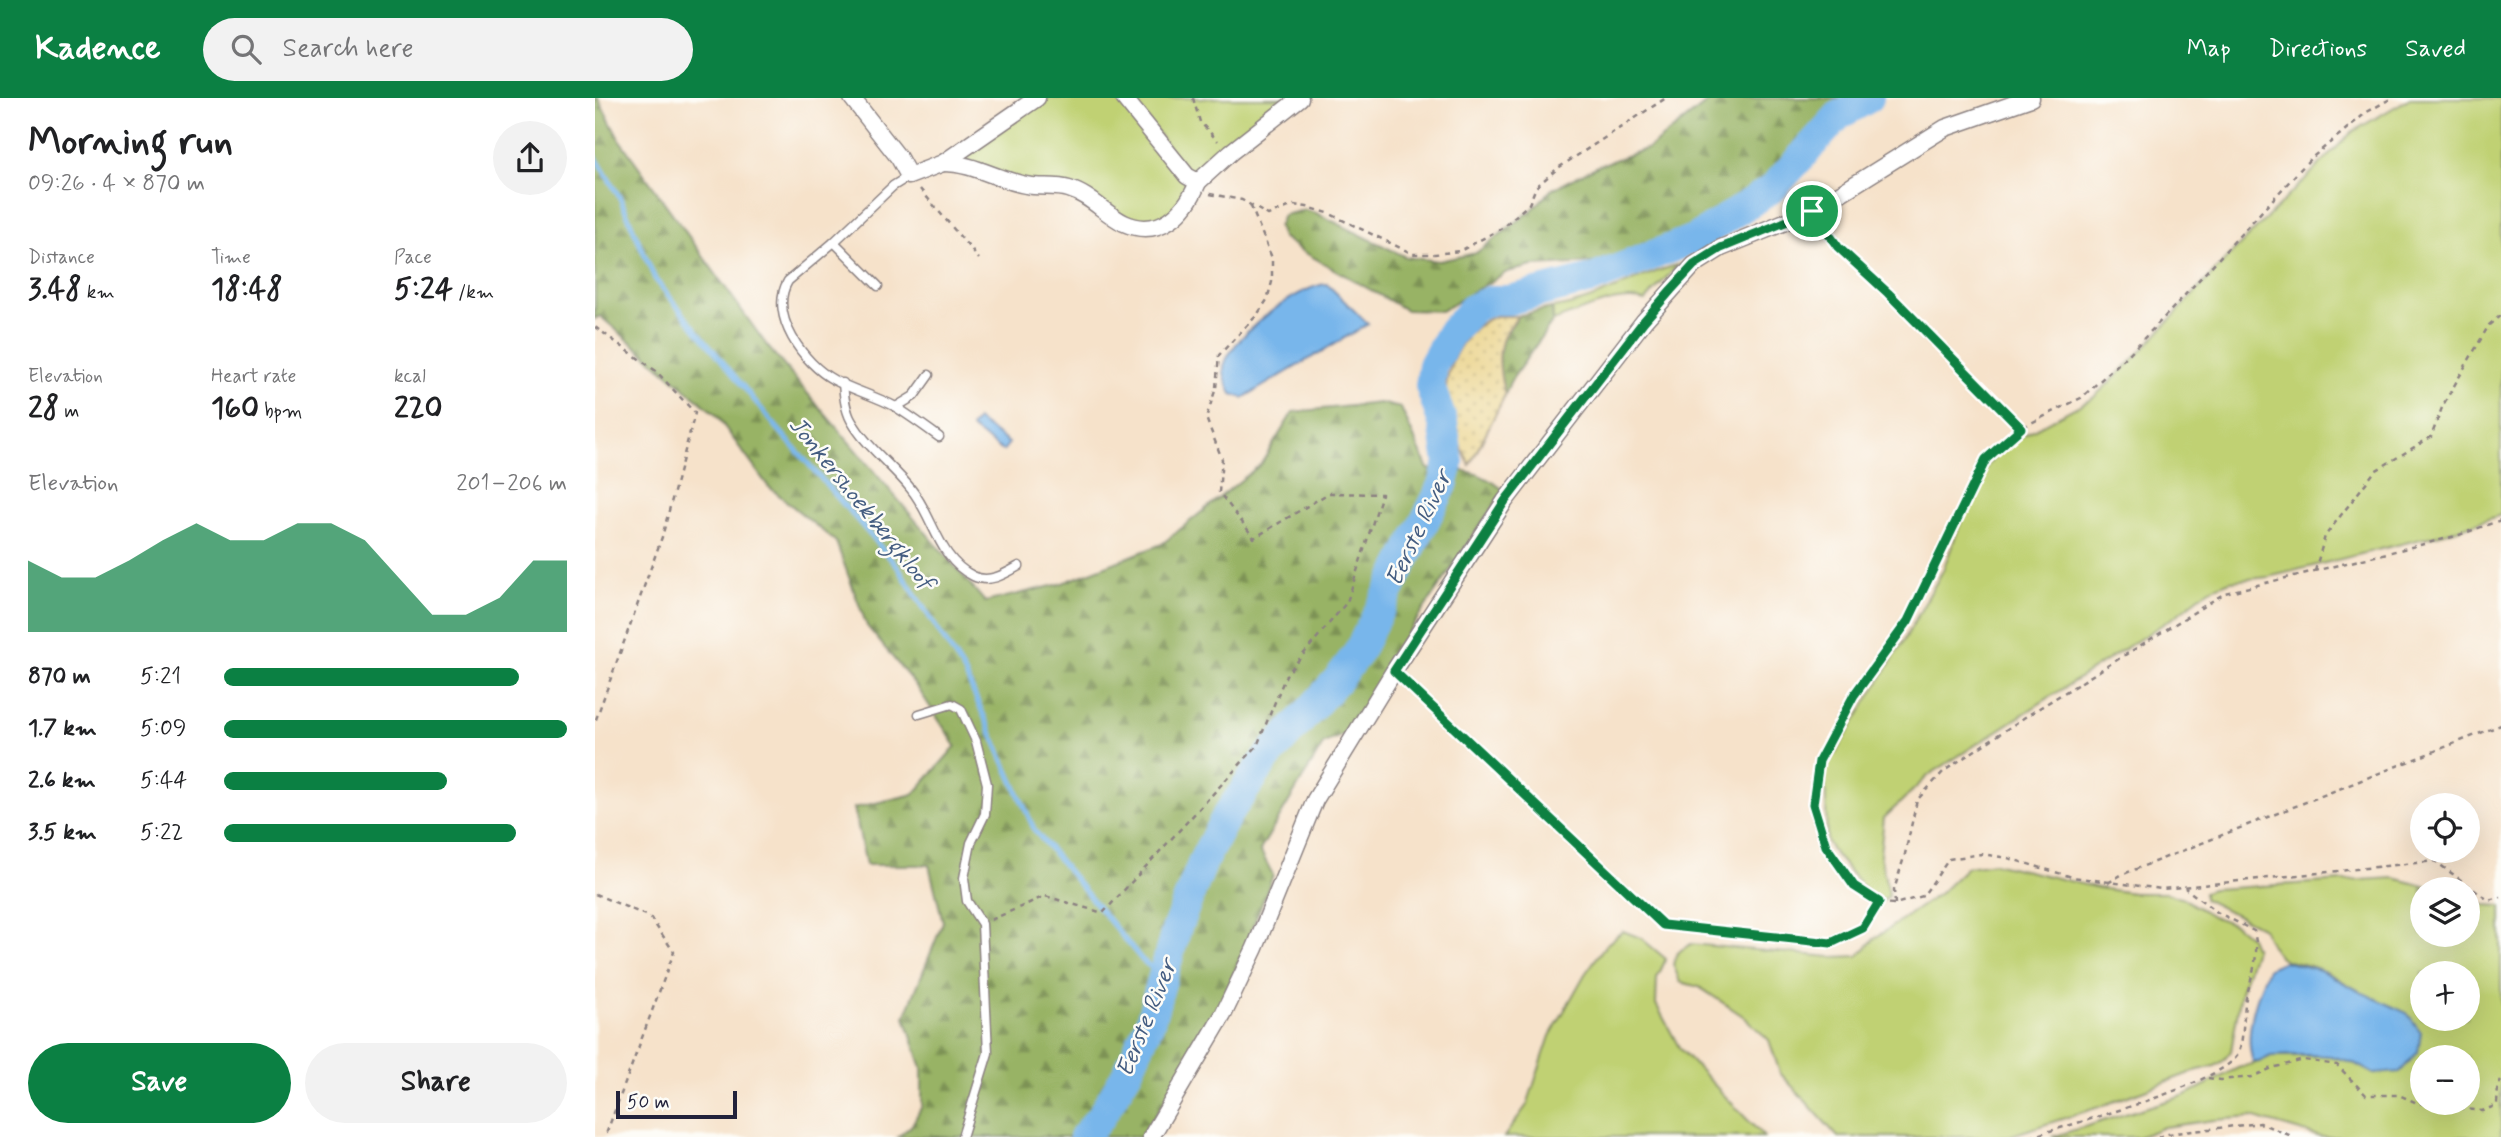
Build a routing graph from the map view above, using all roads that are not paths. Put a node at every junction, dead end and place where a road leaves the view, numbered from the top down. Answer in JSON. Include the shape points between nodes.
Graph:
{"nodes":[{"id":1,"x":852,"y":98,"type":"edge"},
{"id":2,"x":1038,"y":98,"type":"edge"},
{"id":3,"x":1124,"y":98,"type":"edge"},
{"id":4,"x":1300,"y":98,"type":"edge"},
{"id":5,"x":2031,"y":98,"type":"edge"},
{"id":6,"x":943,"y":163,"type":"junction"},
{"id":7,"x":909,"y":176,"type":"junction"},
{"id":8,"x":1196,"y":189,"type":"junction"},
{"id":9,"x":834,"y":242,"type":"junction"},
{"id":10,"x":878,"y":286,"type":"dead end"},
{"id":11,"x":929,"y":375,"type":"dead end"},
{"id":12,"x":843,"y":383,"type":"junction"},
{"id":13,"x":896,"y":407,"type":"junction"},
{"id":14,"x":939,"y":436,"type":"dead end"},
{"id":15,"x":1019,"y":566,"type":"dead end"},
{"id":16,"x":919,"y":715,"type":"dead end"},
{"id":17,"x":962,"y":1137,"type":"edge"},
{"id":18,"x":1151,"y":1137,"type":"edge"}],
"edges":[{"from":1,"to":7,"type":"street"},
{"from":2,"to":6,"type":"street"},
{"from":3,"to":8,"type":"street"},
{"from":4,"to":8,"type":"street","via":[[1231,152]]},
{"from":5,"to":18,"type":"street","via":[[1931,135],[1812,211],[1721,248],[1694,265],[1644,321],[1505,501],[1315,800],[1223,1015]]},
{"from":6,"to":7,"type":"street"},
{"from":6,"to":8,"type":"street","via":[[980,169],[1026,185],[1069,188],[1138,228],[1167,223],[1181,212]]},
{"from":7,"to":9,"type":"lane"},
{"from":9,"to":10,"type":"lane"},
{"from":9,"to":12,"type":"lane","via":[[788,281],[783,300],[800,348]]},
{"from":11,"to":13,"type":"lane","via":[[914,396]]},
{"from":12,"to":13,"type":"lane"},
{"from":12,"to":15,"type":"lane","via":[[849,416],[862,437],[912,490],[947,555],[960,569],[977,578],[996,578]]},
{"from":13,"to":14,"type":"lane"},
{"from":16,"to":17,"type":"lane","via":[[952,704],[961,709],[976,741],[987,784],[985,814],[971,843],[964,878],[967,901],[982,924],[988,1053]]}]}
